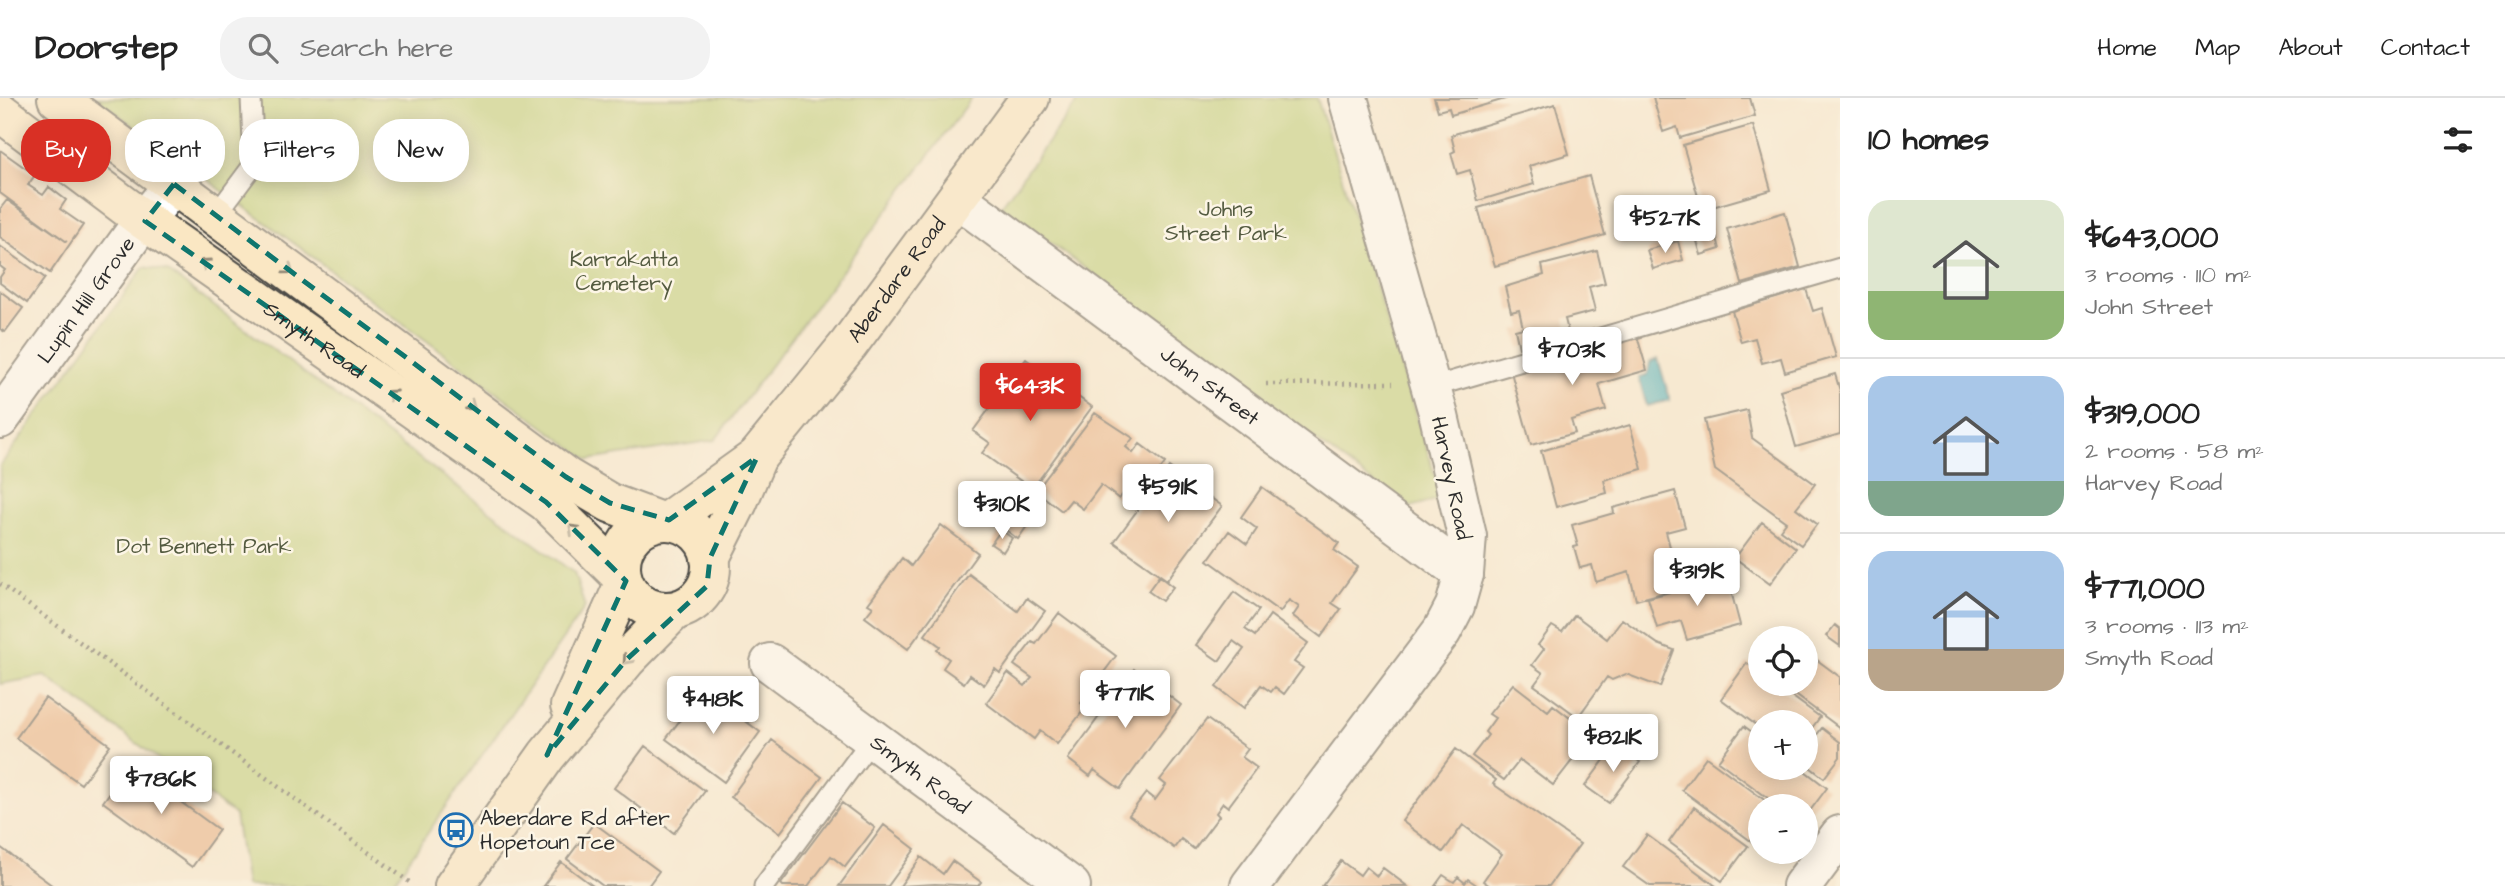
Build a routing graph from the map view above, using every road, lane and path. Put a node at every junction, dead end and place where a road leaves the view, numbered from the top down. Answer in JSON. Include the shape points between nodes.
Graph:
{"nodes":[{"id":1,"x":5,"y":98,"type":"edge"},
{"id":2,"x":57,"y":98,"type":"edge"},
{"id":3,"x":251,"y":98,"type":"edge"},
{"id":4,"x":1030,"y":98,"type":"edge"},
{"id":5,"x":1348,"y":98,"type":"edge"},
{"id":6,"x":0,"y":106,"type":"edge"},
{"id":7,"x":0,"y":112,"type":"edge"},
{"id":8,"x":174,"y":184,"type":"junction"},
{"id":9,"x":957,"y":198,"type":"junction"},
{"id":10,"x":216,"y":215,"type":"junction"},
{"id":11,"x":145,"y":221,"type":"junction"},
{"id":12,"x":1840,"y":268,"type":"edge"},
{"id":13,"x":1398,"y":383,"type":"dead end"},
{"id":14,"x":1259,"y":384,"type":"dead end"},
{"id":15,"x":1443,"y":384,"type":"dead end"},
{"id":16,"x":0,"y":419,"type":"edge"},
{"id":17,"x":757,"y":457,"type":"junction"},
{"id":18,"x":663,"y":521,"type":"junction"},
{"id":19,"x":710,"y":558,"type":"junction"},
{"id":20,"x":1464,"y":573,"type":"junction"},
{"id":21,"x":623,"y":580,"type":"junction"},
{"id":22,"x":0,"y":584,"type":"edge"},
{"id":23,"x":674,"y":611,"type":"junction"},
{"id":24,"x":770,"y":663,"type":"dead end"},
{"id":25,"x":872,"y":739,"type":"junction"},
{"id":26,"x":547,"y":755,"type":"junction"},
{"id":27,"x":1840,"y":835,"type":"edge"},
{"id":28,"x":412,"y":884,"type":"dead end"},
{"id":29,"x":454,"y":886,"type":"edge"},
{"id":30,"x":764,"y":886,"type":"edge"},
{"id":31,"x":1070,"y":886,"type":"edge"},
{"id":32,"x":1250,"y":886,"type":"edge"},
{"id":33,"x":1802,"y":886,"type":"edge"}],
"edges":[{"from":1,"to":6,"type":"lane"},
{"from":2,"to":8,"type":"main road","name":"Smyth Road"},
{"from":3,"to":10,"type":"lane","via":[[254,164]]},
{"from":4,"to":9,"type":"main road","name":"Aberdare Road"},
{"from":5,"to":20,"type":"street","name":"Harvey Road","via":[[1460,499],[1467,536]]},
{"from":7,"to":11,"type":"main road","name":"Smyth Road"},
{"from":8,"to":10,"type":"main road","name":"Smyth Road"},
{"from":8,"to":11,"type":"street","name":"Lupin Hill Grove"},
{"from":9,"to":17,"type":"main road","name":"Aberdare Road","via":[[849,344]]},
{"from":9,"to":20,"type":"street","name":"John Street"},
{"from":10,"to":18,"type":"main road","name":"Smyth Road","one_way":true,"via":[[566,477],[610,503]]},
{"from":11,"to":16,"type":"street","name":"Lupin Hill Grove"},
{"from":21,"to":11,"type":"main road","name":"Smyth Road","one_way":true,"via":[[546,502]]},
{"from":12,"to":15,"type":"lane"},
{"from":13,"to":14,"type":"path"},
{"from":17,"to":18,"type":"main road","name":"Aberdare Road"},
{"from":17,"to":19,"type":"main road","name":"Aberdare Road"},
{"from":18,"to":19,"type":"main road","via":[[681,523],[701,536]]},
{"from":18,"to":21,"type":"main road","via":[[632,535],[621,562]]},
{"from":19,"to":23,"type":"main road","via":[[706,586],[687,606]]},
{"from":20,"to":32,"type":"street","name":"Harvey Road","via":[[1442,631]]},
{"from":21,"to":23,"type":"main road","via":[[631,594],[650,608]]},
{"from":21,"to":26,"type":"main road","via":[[600,642]]},
{"from":22,"to":28,"type":"path"},
{"from":23,"to":26,"type":"main road","one_way":true,"via":[[626,660]]},
{"from":24,"to":25,"type":"street","name":"Smyth Road"},
{"from":25,"to":30,"type":"lane"},
{"from":25,"to":31,"type":"street","name":"Smyth Road"},
{"from":26,"to":29,"type":"main road"},
{"from":27,"to":33,"type":"street"}]}
